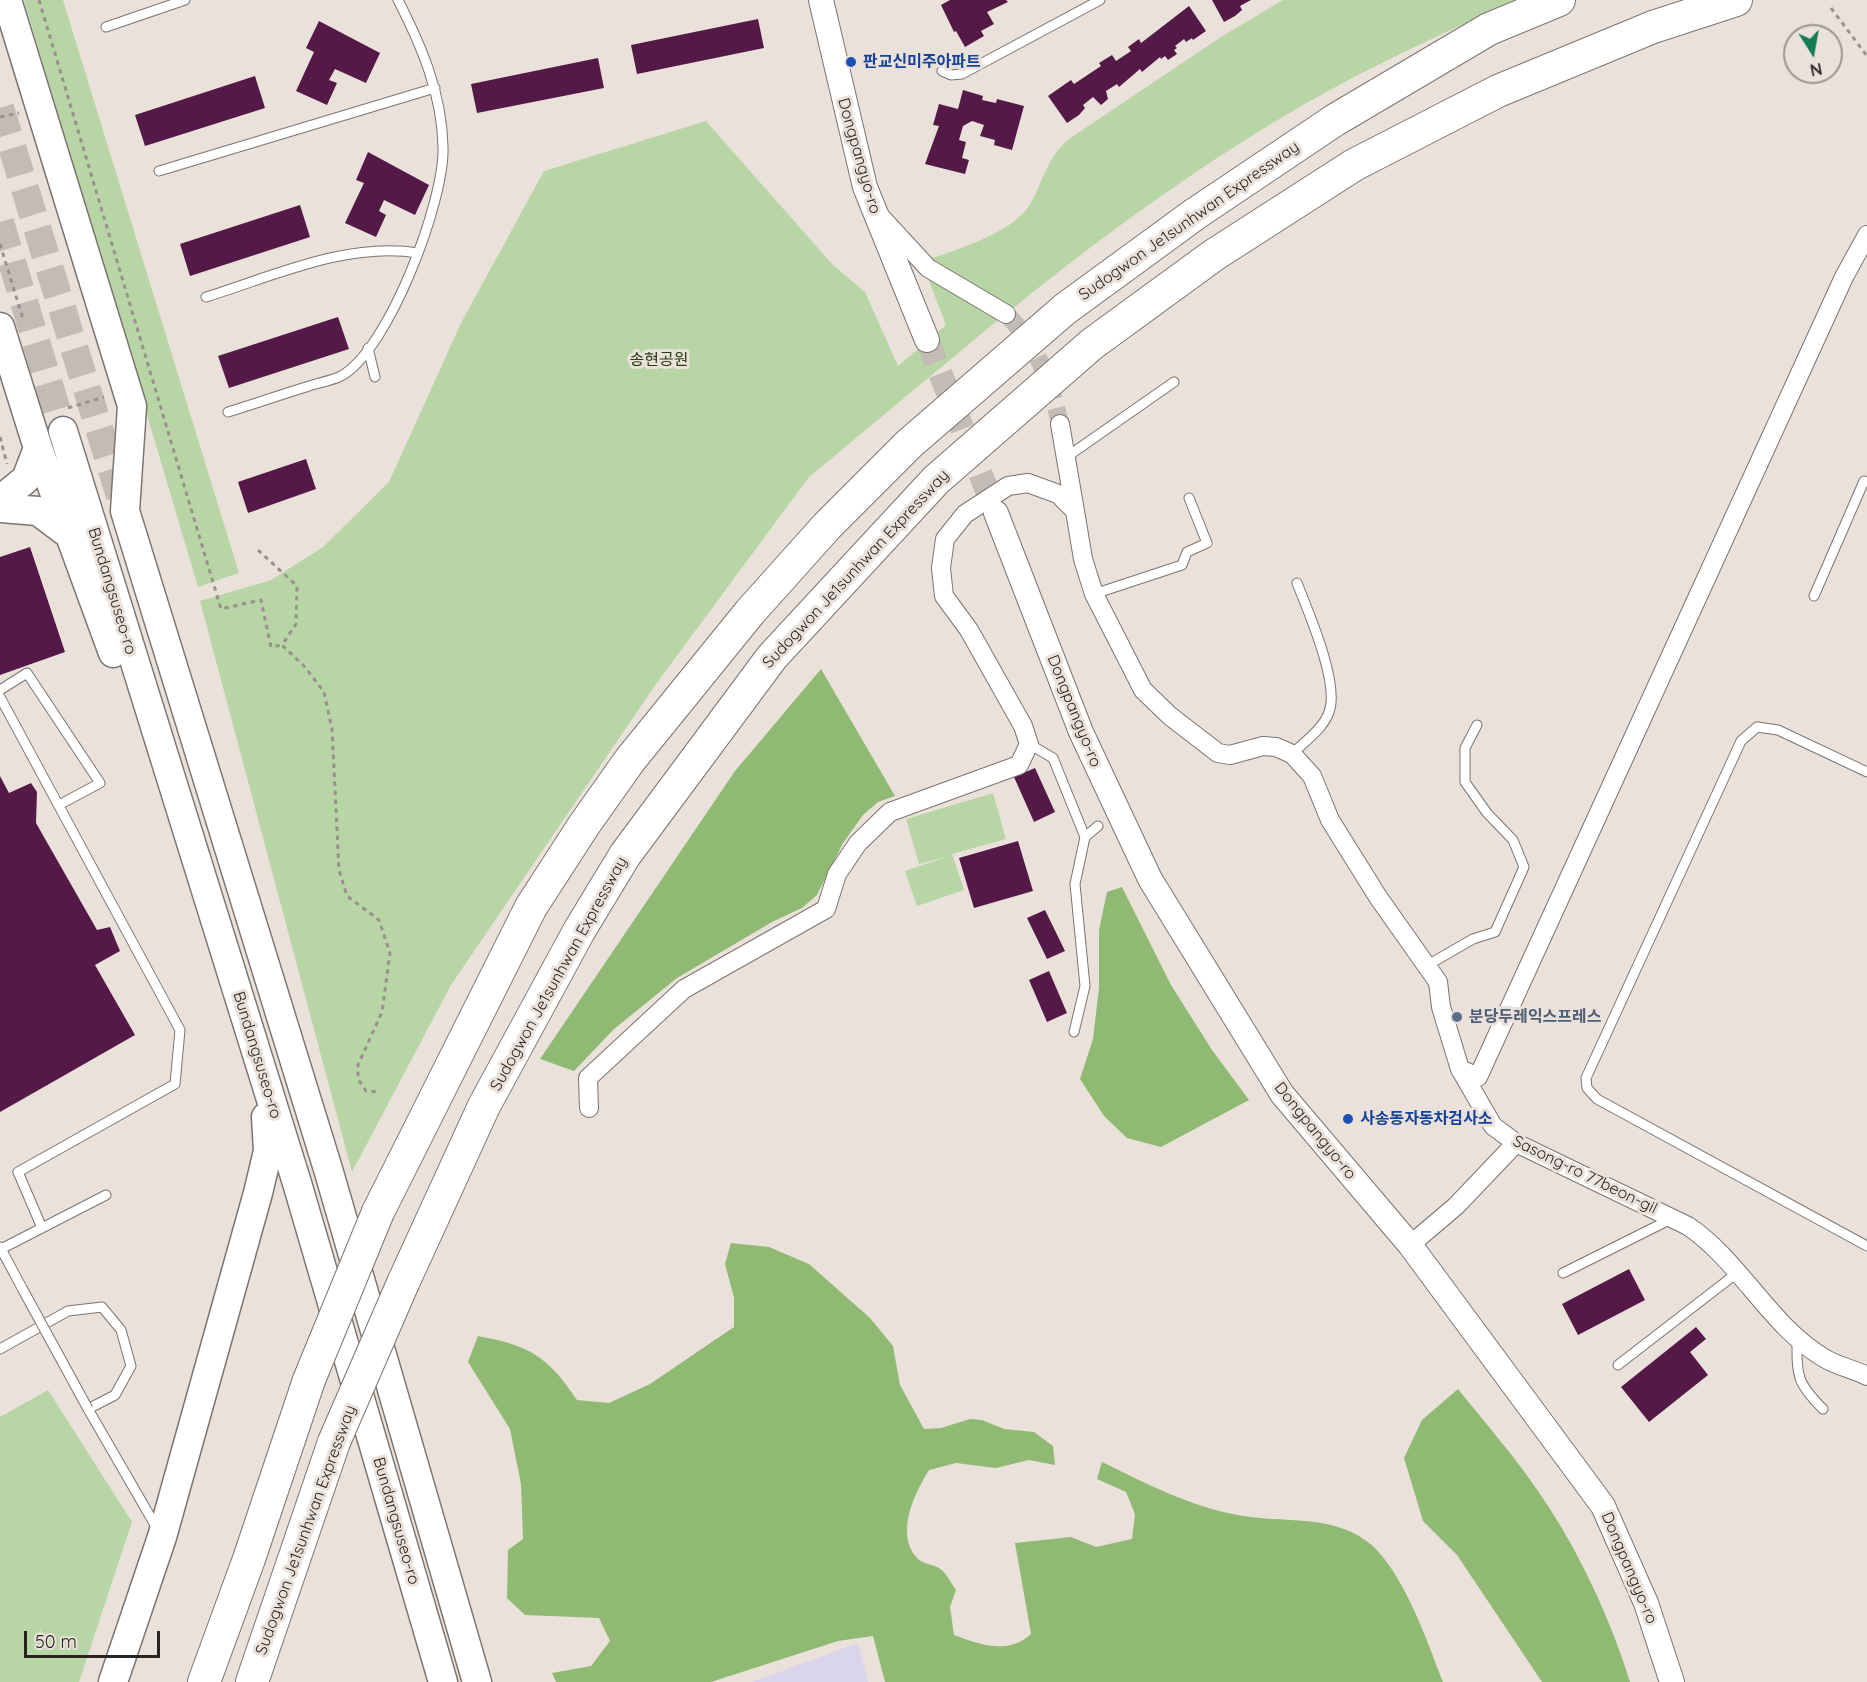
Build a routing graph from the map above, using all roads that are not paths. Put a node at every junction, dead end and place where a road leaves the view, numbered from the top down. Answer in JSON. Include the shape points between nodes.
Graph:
{"nodes":[{"id":1,"x":7,"y":0,"type":"edge"},
{"id":2,"x":185,"y":0,"type":"edge"},
{"id":3,"x":398,"y":0,"type":"edge"},
{"id":4,"x":821,"y":0,"type":"edge"},
{"id":5,"x":1100,"y":0,"type":"edge"},
{"id":6,"x":1559,"y":0,"type":"edge"},
{"id":7,"x":1736,"y":0,"type":"edge"},
{"id":8,"x":106,"y":27,"type":"dead end"},
{"id":9,"x":942,"y":71,"type":"dead end"},
{"id":10,"x":435,"y":88,"type":"junction"},
{"id":11,"x":159,"y":171,"type":"dead end"},
{"id":12,"x":865,"y":187,"type":"junction"},
{"id":13,"x":1867,"y":235,"type":"edge"},
{"id":14,"x":418,"y":253,"type":"junction"},
{"id":15,"x":206,"y":297,"type":"dead end"},
{"id":16,"x":1006,"y":314,"type":"tunnel mouth"},
{"id":17,"x":12,"y":325,"type":"edge"},
{"id":18,"x":927,"y":340,"type":"tunnel mouth"},
{"id":19,"x":368,"y":348,"type":"junction"},
{"id":20,"x":375,"y":377,"type":"dead end"},
{"id":21,"x":1174,"y":382,"type":"dead end"},
{"id":22,"x":228,"y":412,"type":"dead end"},
{"id":23,"x":63,"y":420,"type":"tunnel mouth"},
{"id":24,"x":1060,"y":424,"type":"tunnel mouth"},
{"id":25,"x":38,"y":448,"type":"junction"},
{"id":26,"x":1068,"y":456,"type":"junction"},
{"id":27,"x":1867,"y":483,"type":"edge"},
{"id":28,"x":1189,"y":498,"type":"dead end"},
{"id":29,"x":0,"y":500,"type":"edge"},
{"id":30,"x":0,"y":508,"type":"edge"},
{"id":31,"x":1075,"y":511,"type":"junction"},
{"id":32,"x":996,"y":513,"type":"tunnel mouth"},
{"id":33,"x":70,"y":535,"type":"junction"},
{"id":34,"x":1297,"y":583,"type":"dead end"},
{"id":35,"x":1094,"y":594,"type":"junction"},
{"id":36,"x":1814,"y":596,"type":"dead end"},
{"id":37,"x":0,"y":690,"type":"edge"},
{"id":38,"x":0,"y":697,"type":"edge"},
{"id":39,"x":1478,"y":725,"type":"dead end"},
{"id":40,"x":1029,"y":744,"type":"junction"},
{"id":41,"x":1292,"y":754,"type":"junction"},
{"id":42,"x":1867,"y":772,"type":"edge"},
{"id":43,"x":58,"y":805,"type":"junction"},
{"id":44,"x":181,"y":814,"type":"junction"},
{"id":45,"x":1098,"y":826,"type":"dead end"},
{"id":46,"x":1085,"y":837,"type":"junction"},
{"id":47,"x":1426,"y":966,"type":"junction"},
{"id":48,"x":1074,"y":1032,"type":"dead end"},
{"id":49,"x":1460,"y":1069,"type":"junction"},
{"id":50,"x":263,"y":1073,"type":"junction"},
{"id":51,"x":588,"y":1108,"type":"dead end"},
{"id":52,"x":1516,"y":1143,"type":"junction"},
{"id":53,"x":106,"y":1195,"type":"dead end"},
{"id":54,"x":1672,"y":1218,"type":"junction"},
{"id":55,"x":42,"y":1228,"type":"junction"},
{"id":56,"x":1410,"y":1245,"type":"junction"},
{"id":57,"x":1867,"y":1246,"type":"edge"},
{"id":58,"x":1,"y":1248,"type":"edge"},
{"id":59,"x":1737,"y":1273,"type":"junction"},
{"id":60,"x":1563,"y":1274,"type":"dead end"},
{"id":61,"x":1797,"y":1336,"type":"junction"},
{"id":62,"x":14,"y":1341,"type":"junction"},
{"id":63,"x":0,"y":1344,"type":"edge"},
{"id":64,"x":0,"y":1349,"type":"edge"},
{"id":65,"x":1618,"y":1365,"type":"dead end"},
{"id":66,"x":1867,"y":1376,"type":"edge"},
{"id":67,"x":88,"y":1409,"type":"junction"},
{"id":68,"x":1824,"y":1409,"type":"dead end"},
{"id":69,"x":162,"y":1537,"type":"junction"},
{"id":70,"x":113,"y":1682,"type":"edge"},
{"id":71,"x":204,"y":1682,"type":"edge"},
{"id":72,"x":252,"y":1682,"type":"edge"},
{"id":73,"x":443,"y":1682,"type":"edge"},
{"id":74,"x":477,"y":1682,"type":"edge"},
{"id":75,"x":1672,"y":1682,"type":"edge"}],
"edges":[{"from":1,"to":74,"type":"highway","name":"Bundangsuseo-ro","via":[[132,406],[125,511],[328,1169]]},
{"from":2,"to":8,"type":"lane"},
{"from":3,"to":10,"type":"lane"},
{"from":4,"to":12,"type":"main road","name":"Dongpangyo-ro"},
{"from":5,"to":9,"type":"lane","via":[[962,74]]},
{"from":6,"to":71,"type":"highway","name":"Sudogwon Je1sunhwan Expressway","bridge":true,"via":[[1489,28],[1335,120],[1195,214],[1065,309],[909,444],[827,526],[750,612],[630,760],[531,907],[378,1212],[309,1380]]},
{"from":7,"to":72,"type":"highway","name":"Sudogwon Je1sunhwan Expressway","bridge":true,"via":[[1653,27],[1498,91],[1354,165],[1214,255],[1092,344],[936,480],[772,657],[625,855],[484,1106],[334,1442]]},
{"from":10,"to":11,"type":"lane"},
{"from":10,"to":14,"type":"lane","via":[[443,162]]},
{"from":12,"to":16,"type":"street","via":[[886,223],[923,265]]},
{"from":12,"to":18,"type":"main road","name":"Dongpangyo-ro"},
{"from":13,"to":49,"type":"street","via":[[1839,288],[1478,1077]]},
{"from":14,"to":15,"type":"lane","via":[[380,250],[341,255]]},
{"from":14,"to":19,"type":"lane","via":[[393,311]]},
{"from":17,"to":25,"type":"highway"},
{"from":19,"to":20,"type":"lane"},
{"from":19,"to":22,"type":"lane","via":[[342,375]]},
{"from":21,"to":26,"type":"lane"},
{"from":23,"to":44,"type":"highway","name":"Bundangsuseo-ro"},
{"from":24,"to":26,"type":"street"},
{"from":25,"to":29,"type":"highway","via":[[26,479]]},
{"from":25,"to":33,"type":"highway"},
{"from":26,"to":31,"type":"street"},
{"from":27,"to":36,"type":"lane","via":[[1864,481]]},
{"from":28,"to":35,"type":"lane","via":[[1207,543],[1187,552],[1182,565]]},
{"from":30,"to":33,"type":"highway","via":[[38,512]]},
{"from":31,"to":35,"type":"street"},
{"from":31,"to":40,"type":"street","via":[[1062,497],[1034,484],[1015,484],[965,514],[945,539],[941,568],[944,596],[969,630],[1023,726]]},
{"from":32,"to":56,"type":"main road","name":"Dongpangyo-ro","via":[[1081,732],[1150,879],[1282,1094]]},
{"from":33,"to":44,"type":"highway","via":[[107,637]]},
{"from":34,"to":41,"type":"lane","via":[[1322,649],[1331,706],[1324,722]]},
{"from":35,"to":41,"type":"street","via":[[1143,690],[1185,728],[1222,754],[1267,746]]},
{"from":37,"to":43,"type":"lane","via":[[27,673],[100,783]]},
{"from":38,"to":43,"type":"lane"},
{"from":39,"to":47,"type":"lane","via":[[1466,748],[1465,783],[1514,840],[1524,867],[1495,932],[1473,939]]},
{"from":40,"to":46,"type":"lane","via":[[1053,758]]},
{"from":40,"to":51,"type":"street","via":[[1018,765],[890,812],[858,843],[842,867],[826,909],[684,989],[588,1078]]},
{"from":41,"to":47,"type":"street","name":"Sasong-ro 77beon-gil","via":[[1317,784],[1330,820]]},
{"from":42,"to":57,"type":"lane","via":[[1778,730],[1757,727],[1741,741],[1586,1078],[1587,1088],[1597,1099]]},
{"from":43,"to":55,"type":"lane","via":[[180,1030],[175,1084],[18,1172]]},
{"from":44,"to":50,"type":"highway","name":"Bundangsuseo-ro"},
{"from":45,"to":46,"type":"lane"},
{"from":46,"to":48,"type":"lane","via":[[1075,884],[1085,986]]},
{"from":47,"to":49,"type":"street","name":"Sasong-ro 77beon-gil","via":[[1438,982],[1441,1007]]},
{"from":49,"to":52,"type":"street","name":"Sasong-ro 77beon-gil","via":[[1492,1126]]},
{"from":50,"to":69,"type":"highway","via":[[268,1151]]},
{"from":50,"to":73,"type":"highway","name":"Bundangsuseo-ro"},
{"from":52,"to":54,"type":"street","name":"Sasong-ro 77beon-gil"},
{"from":52,"to":56,"type":"street","via":[[1456,1206]]},
{"from":53,"to":55,"type":"lane"},
{"from":54,"to":59,"type":"street","name":"Sasong-ro 77beon-gil","via":[[1708,1239]]},
{"from":54,"to":60,"type":"lane"},
{"from":55,"to":58,"type":"lane"},
{"from":56,"to":75,"type":"main road","name":"Dongpangyo-ro","via":[[1603,1506],[1646,1603]]},
{"from":58,"to":67,"type":"lane","bridge":true},
{"from":59,"to":61,"type":"street","name":"Sasong-ro 77beon-gil"},
{"from":59,"to":65,"type":"lane"},
{"from":61,"to":66,"type":"street","name":"Sasong-ro 77beon-gil","via":[[1824,1358]]},
{"from":61,"to":68,"type":"lane","via":[[1797,1374],[1806,1392]]},
{"from":62,"to":63,"type":"lane"},
{"from":62,"to":64,"type":"lane"},
{"from":62,"to":67,"type":"lane","via":[[68,1311],[102,1307],[121,1330],[132,1366],[115,1395]]},
{"from":67,"to":69,"type":"lane"},
{"from":69,"to":70,"type":"highway"}]}
